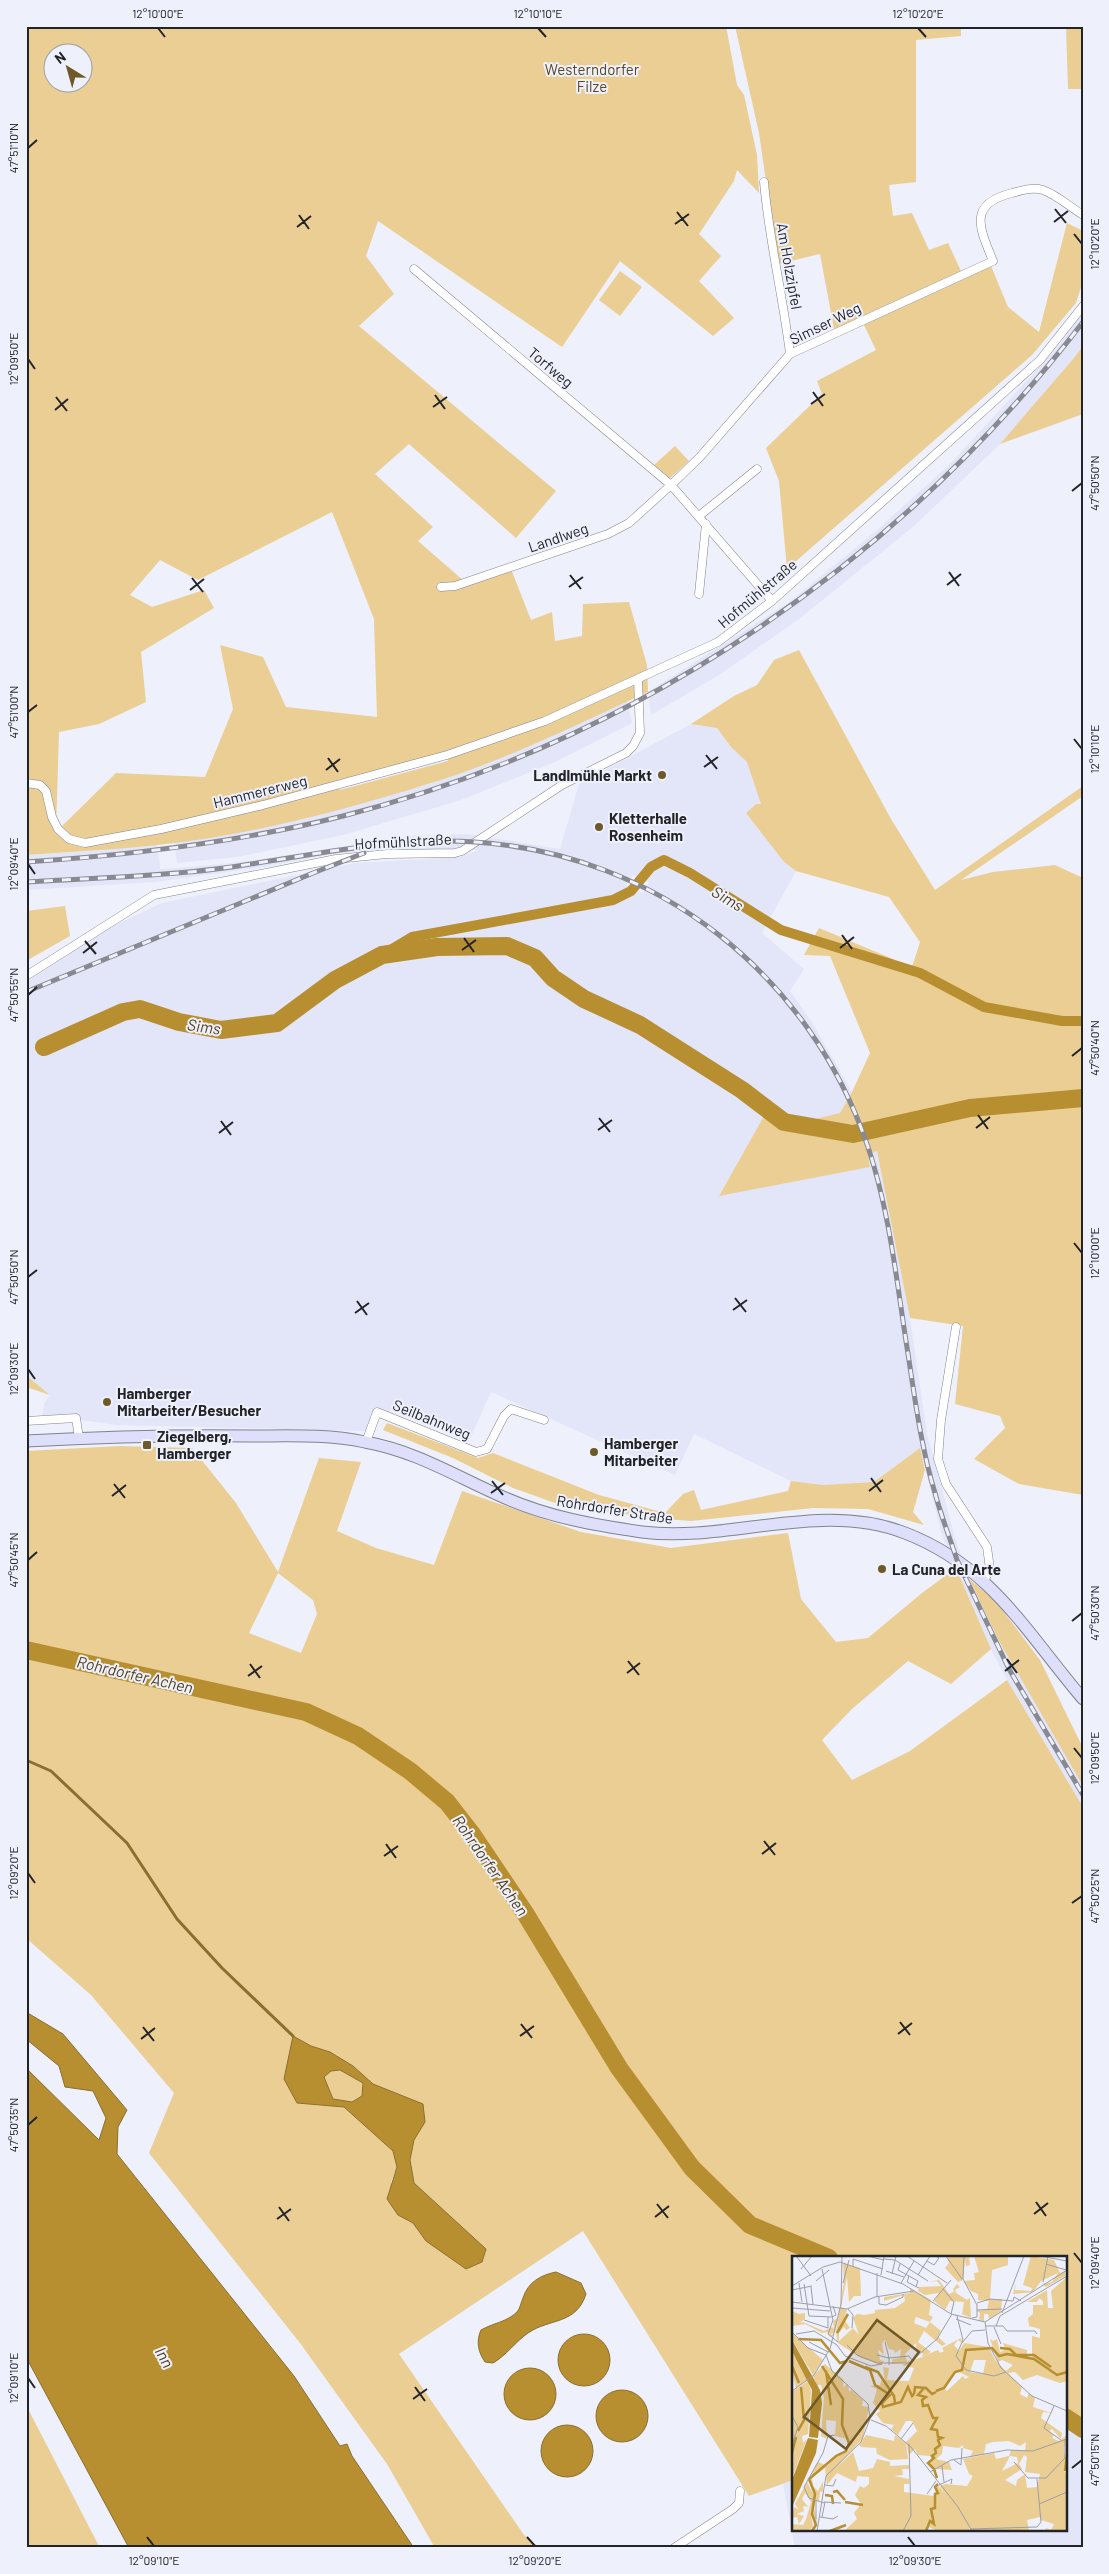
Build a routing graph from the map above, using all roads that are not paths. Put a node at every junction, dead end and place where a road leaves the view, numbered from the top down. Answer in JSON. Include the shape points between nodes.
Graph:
{"nodes":[{"id":1,"x":764,"y":182,"type":"dead end"},
{"id":2,"x":1083,"y":215,"type":"edge"},
{"id":3,"x":414,"y":269,"type":"dead end"},
{"id":4,"x":1083,"y":306,"type":"edge"},
{"id":5,"x":790,"y":354,"type":"junction"},
{"id":6,"x":757,"y":469,"type":"dead end"},
{"id":7,"x":671,"y":485,"type":"junction"},
{"id":8,"x":700,"y":516,"type":"junction"},
{"id":9,"x":706,"y":524,"type":"junction"},
{"id":10,"x":441,"y":587,"type":"dead end"},
{"id":11,"x":699,"y":594,"type":"dead end"},
{"id":12,"x":772,"y":601,"type":"junction"},
{"id":13,"x":638,"y":679,"type":"junction"},
{"id":14,"x":26,"y":783,"type":"edge"},
{"id":15,"x":26,"y":976,"type":"edge"},
{"id":16,"x":956,"y":1327,"type":"dead end"},
{"id":17,"x":544,"y":1420,"type":"dead end"},
{"id":18,"x":26,"y":1421,"type":"edge"},
{"id":19,"x":79,"y":1438,"type":"junction"},
{"id":20,"x":26,"y":1441,"type":"edge"},
{"id":21,"x":366,"y":1442,"type":"junction"},
{"id":22,"x":984,"y":1580,"type":"junction"},
{"id":23,"x":1083,"y":1699,"type":"edge"},
{"id":24,"x":740,"y":2491,"type":"dead end"},
{"id":25,"x":674,"y":2548,"type":"edge"}],
"edges":[{"from":1,"to":5,"type":"street","name":"Am Holzzipfel"},
{"from":2,"to":5,"type":"street","name":"Simser Weg","via":[[1050,193],[1037,189],[1029,188],[997,197],[986,205],[979,222],[993,261]]},
{"from":3,"to":7,"type":"street","name":"Torfweg"},
{"from":4,"to":12,"type":"street","name":"Hofmühlstraße","via":[[1040,360]]},
{"from":5,"to":7,"type":"street","name":"Simser Weg","via":[[700,457]]},
{"from":6,"to":8,"type":"street"},
{"from":7,"to":8,"type":"street"},
{"from":7,"to":10,"type":"street","name":"Landlweg","via":[[629,522],[608,534],[455,586]]},
{"from":8,"to":9,"type":"street"},
{"from":9,"to":11,"type":"street"},
{"from":9,"to":12,"type":"street"},
{"from":12,"to":13,"type":"street","name":"Hofmühlstraße","via":[[718,642]]},
{"from":13,"to":14,"type":"street","name":"Hammererweg","via":[[544,722],[447,755],[263,805],[85,843],[69,839],[58,829],[46,791]]},
{"from":13,"to":15,"type":"street","name":"Hofmühlstraße","via":[[641,727],[633,746],[626,753],[562,785],[462,851],[336,859],[154,895]]},
{"from":16,"to":22,"type":"street","via":[[938,1459],[946,1484],[987,1547],[990,1569]]},
{"from":17,"to":21,"type":"street","name":"Seilbahnweg","via":[[511,1409],[486,1449],[476,1452],[376,1412]]},
{"from":18,"to":19,"type":"street","via":[[76,1418]]},
{"from":19,"to":20,"type":"main road","name":"Rohrdorfer Straße"},
{"from":19,"to":21,"type":"main road","name":"Rohrdorfer Straße","via":[[174,1435],[331,1437]]},
{"from":21,"to":22,"type":"main road","name":"Rohrdorfer Straße","via":[[414,1454],[501,1496],[566,1519],[684,1535],[813,1521],[857,1522],[902,1532],[931,1544]]},
{"from":22,"to":23,"type":"main road","name":"Rohrdorfer Straße","via":[[1019,1617]]},
{"from":24,"to":25,"type":"street","via":[[739,2503],[733,2509]]}]}
